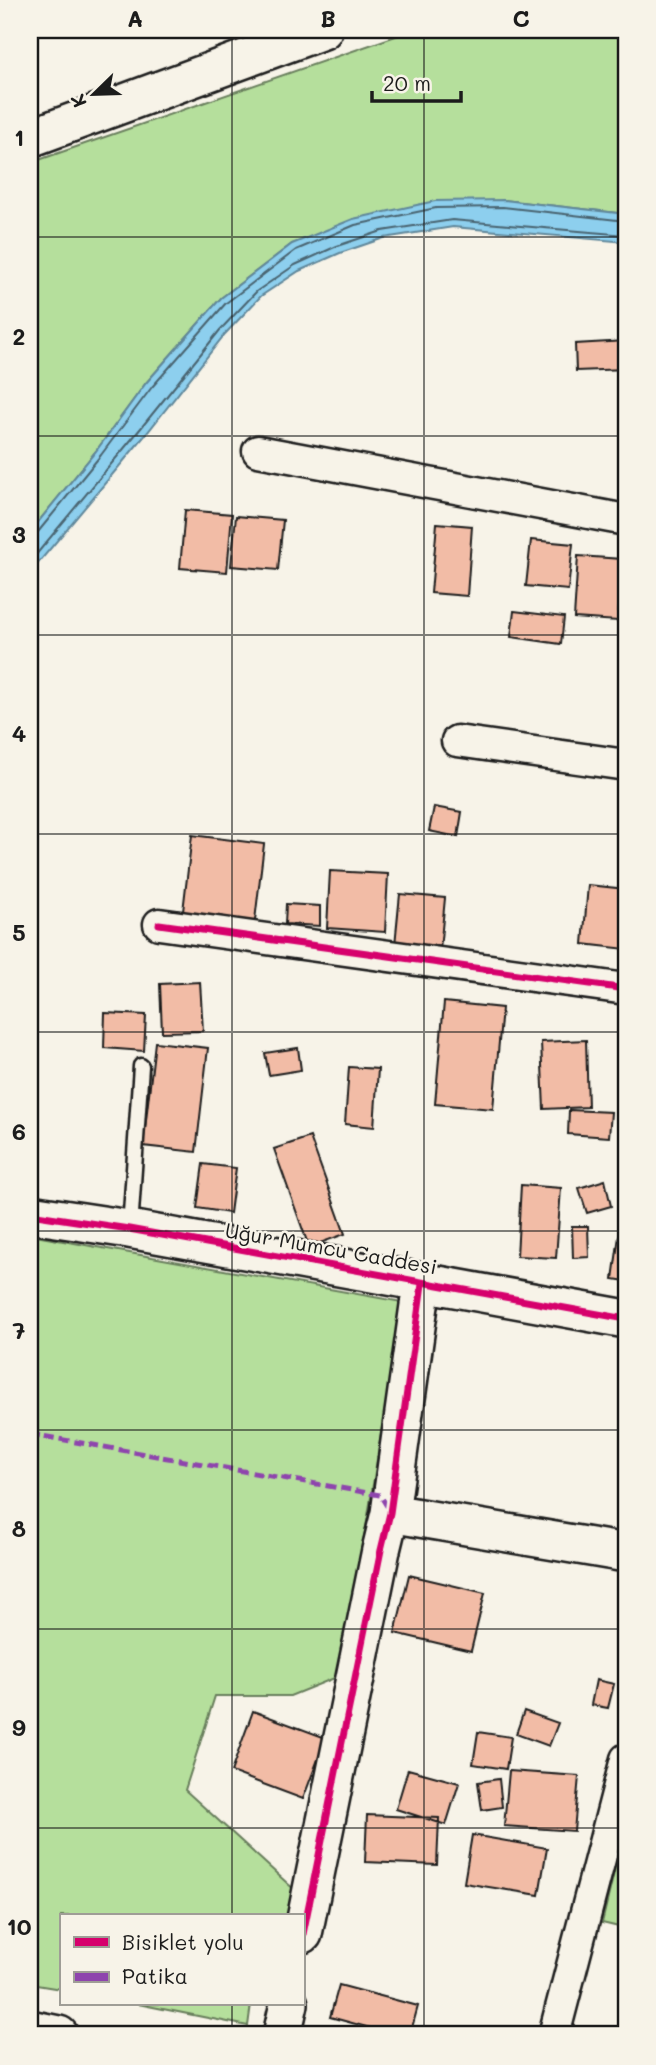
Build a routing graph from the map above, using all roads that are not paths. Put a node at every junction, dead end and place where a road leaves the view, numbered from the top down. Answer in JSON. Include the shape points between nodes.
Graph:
{"nodes":[{"id":1,"x":323,"y":30,"type":"edge"},
{"id":2,"x":30,"y":138,"type":"edge"},
{"id":3,"x":258,"y":451,"type":"dead end"},
{"id":4,"x":626,"y":520,"type":"edge"},
{"id":5,"x":457,"y":741,"type":"dead end"},
{"id":6,"x":626,"y":765,"type":"edge"},
{"id":7,"x":159,"y":924,"type":"dead end"},
{"id":8,"x":626,"y":989,"type":"edge"},
{"id":9,"x":141,"y":1066,"type":"dead end"},
{"id":10,"x":30,"y":1214,"type":"edge"},
{"id":11,"x":130,"y":1229,"type":"junction"},
{"id":12,"x":422,"y":1284,"type":"junction"},
{"id":13,"x":626,"y":1319,"type":"edge"},
{"id":14,"x":390,"y":1513,"type":"junction"},
{"id":15,"x":626,"y":1553,"type":"edge"},
{"id":16,"x":626,"y":1759,"type":"edge"},
{"id":17,"x":304,"y":1929,"type":"edge"},
{"id":18,"x":289,"y":2006,"type":"edge"},
{"id":19,"x":30,"y":2029,"type":"edge"},
{"id":20,"x":59,"y":2035,"type":"edge"},
{"id":21,"x":282,"y":2035,"type":"edge"},
{"id":22,"x":554,"y":2035,"type":"edge"}],
"edges":[{"from":1,"to":2,"type":"street"},
{"from":3,"to":4,"type":"street"},
{"from":5,"to":6,"type":"street"},
{"from":7,"to":8,"type":"street"},
{"from":9,"to":11,"type":"lane"},
{"from":10,"to":11,"type":"street","name":"Uğur Mumcu Caddesi"},
{"from":11,"to":12,"type":"street","name":"Uğur Mumcu Caddesi"},
{"from":12,"to":13,"type":"street","name":"Uğur Mumcu Caddesi"},
{"from":12,"to":14,"type":"street"},
{"from":14,"to":15,"type":"street"},
{"from":14,"to":17,"type":"street"},
{"from":16,"to":22,"type":"street"},
{"from":18,"to":21,"type":"street"},
{"from":19,"to":20,"type":"street"}]}
